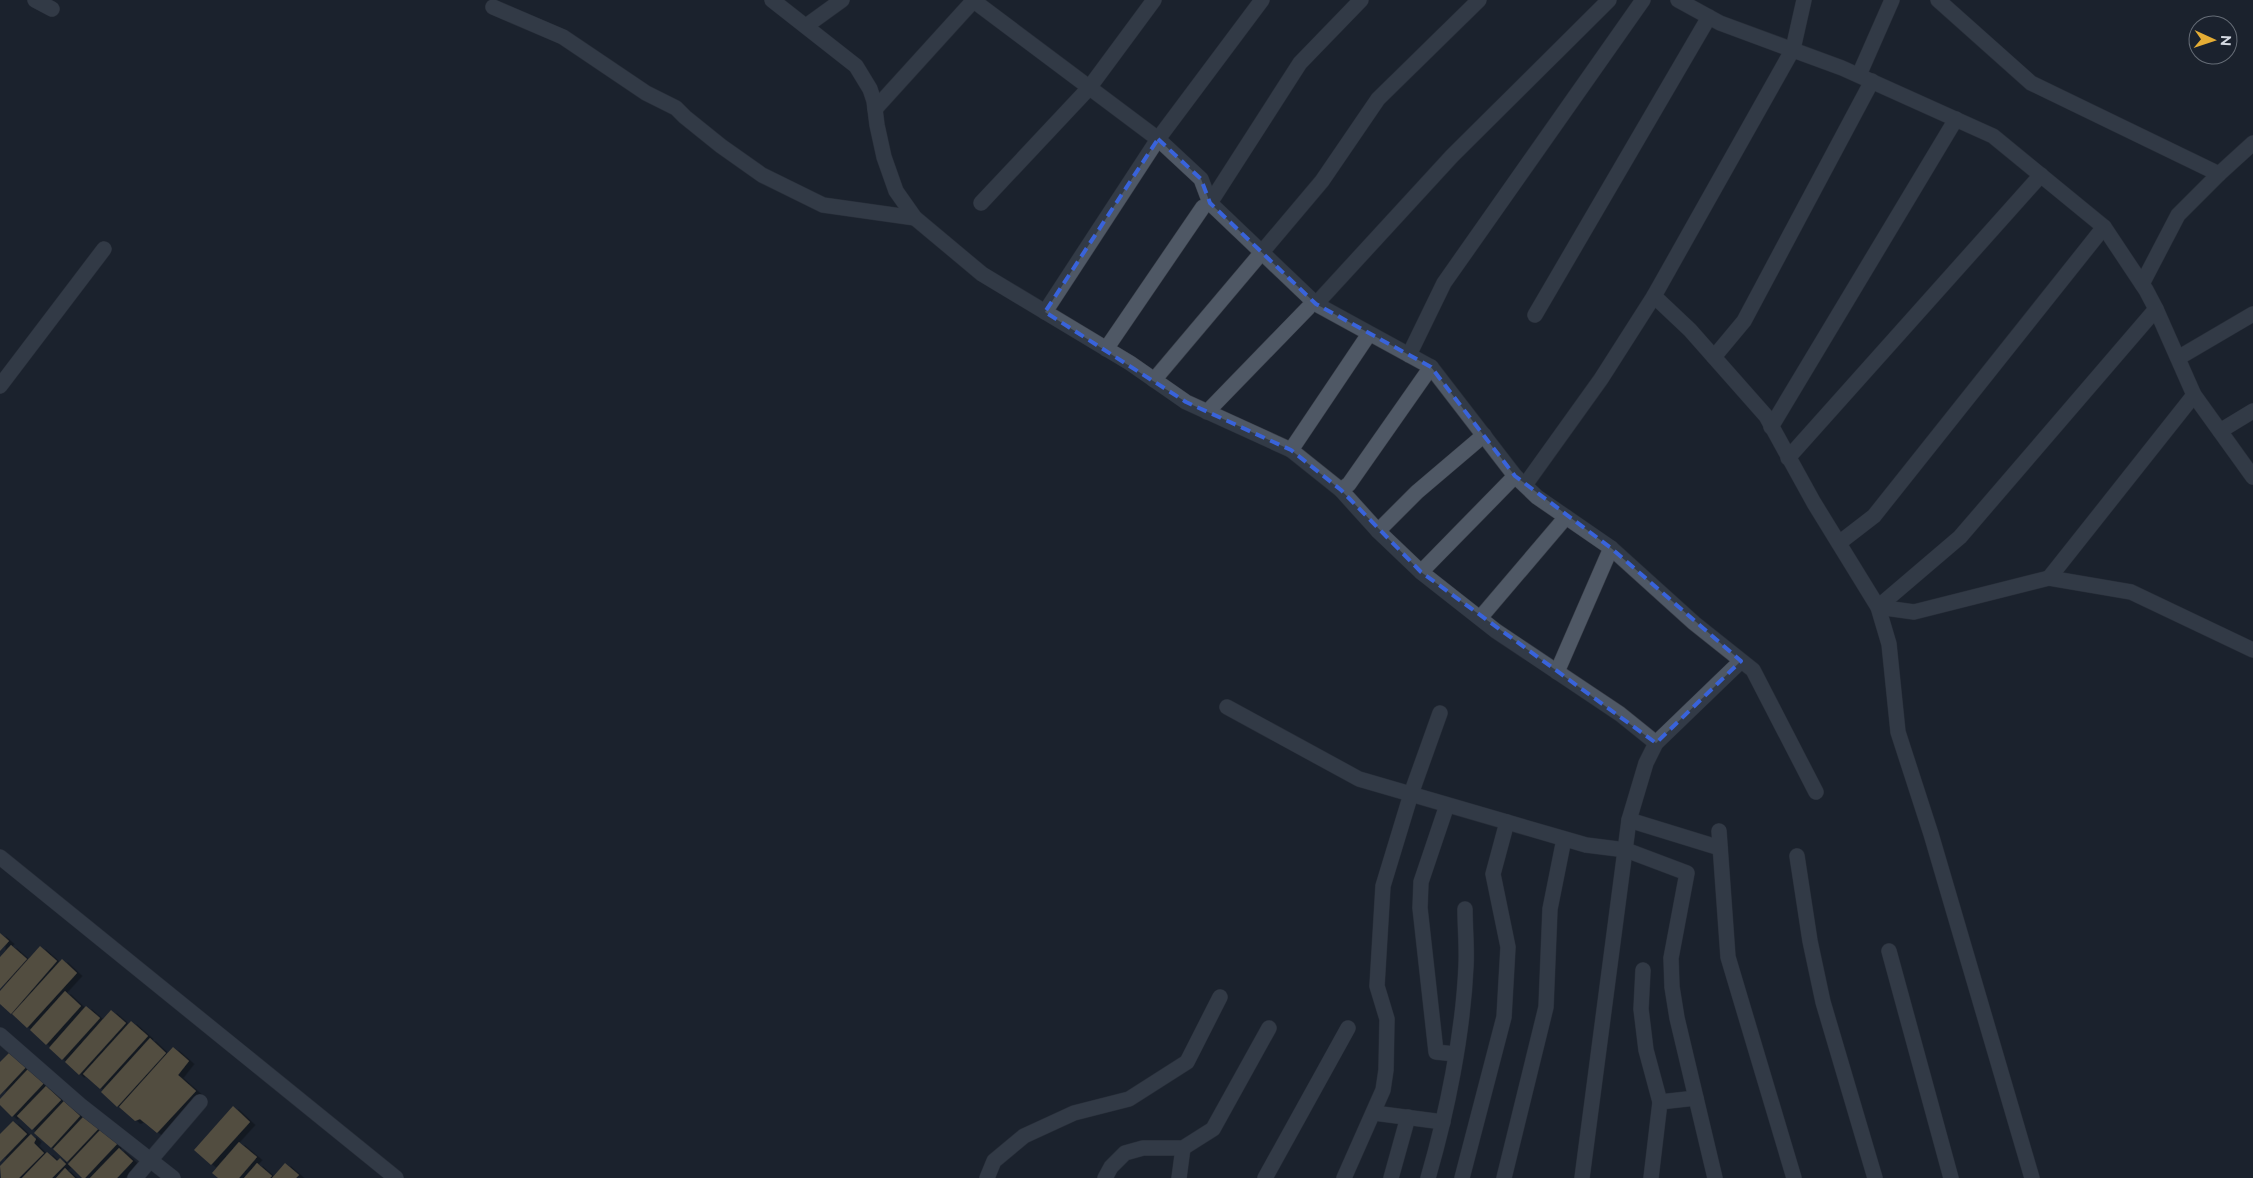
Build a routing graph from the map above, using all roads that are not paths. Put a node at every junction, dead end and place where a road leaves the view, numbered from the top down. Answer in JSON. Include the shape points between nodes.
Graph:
{"nodes":[{"id":1,"x":35,"y":0,"type":"edge"},
{"id":2,"x":772,"y":0,"type":"edge"},
{"id":3,"x":842,"y":0,"type":"edge"},
{"id":4,"x":974,"y":0,"type":"edge"},
{"id":5,"x":1154,"y":0,"type":"edge"},
{"id":6,"x":1262,"y":0,"type":"edge"},
{"id":7,"x":1361,"y":0,"type":"edge"},
{"id":8,"x":1479,"y":0,"type":"edge"},
{"id":9,"x":1609,"y":0,"type":"edge"},
{"id":10,"x":1643,"y":0,"type":"edge"},
{"id":11,"x":1678,"y":0,"type":"edge"},
{"id":12,"x":1804,"y":0,"type":"edge"},
{"id":13,"x":1892,"y":0,"type":"edge"},
{"id":14,"x":1938,"y":0,"type":"edge"},
{"id":15,"x":494,"y":7,"type":"dead end"},
{"id":16,"x":52,"y":9,"type":"dead end"},
{"id":17,"x":1710,"y":17,"type":"junction"},
{"id":18,"x":806,"y":26,"type":"junction"},
{"id":19,"x":1793,"y":50,"type":"junction"},
{"id":20,"x":1865,"y":78,"type":"junction"},
{"id":21,"x":1089,"y":88,"type":"junction"},
{"id":22,"x":875,"y":109,"type":"junction"},
{"id":23,"x":1956,"y":119,"type":"junction"},
{"id":24,"x":1158,"y":139,"type":"junction"},
{"id":25,"x":2253,"y":143,"type":"edge"},
{"id":26,"x":2247,"y":157,"type":"edge"},
{"id":27,"x":2219,"y":174,"type":"junction"},
{"id":28,"x":2041,"y":175,"type":"junction"},
{"id":29,"x":981,"y":202,"type":"dead end"},
{"id":30,"x":1206,"y":205,"type":"junction"},
{"id":31,"x":915,"y":218,"type":"junction"},
{"id":32,"x":2104,"y":227,"type":"junction"},
{"id":33,"x":104,"y":249,"type":"dead end"},
{"id":34,"x":1262,"y":251,"type":"junction"},
{"id":35,"x":2142,"y":284,"type":"junction"},
{"id":36,"x":1654,"y":296,"type":"junction"},
{"id":37,"x":1312,"y":306,"type":"junction"},
{"id":38,"x":2156,"y":309,"type":"junction"},
{"id":39,"x":1045,"y":312,"type":"junction"},
{"id":40,"x":2253,"y":314,"type":"edge"},
{"id":41,"x":1535,"y":315,"type":"dead end"},
{"id":42,"x":1369,"y":334,"type":"junction"},
{"id":43,"x":1106,"y":349,"type":"junction"},
{"id":44,"x":1409,"y":355,"type":"junction"},
{"id":45,"x":1714,"y":357,"type":"junction"},
{"id":46,"x":2178,"y":358,"type":"junction"},
{"id":47,"x":1431,"y":367,"type":"junction"},
{"id":48,"x":1154,"y":380,"type":"junction"},
{"id":49,"x":0,"y":386,"type":"edge"},
{"id":50,"x":2194,"y":395,"type":"junction"},
{"id":51,"x":2253,"y":411,"type":"edge"},
{"id":52,"x":1207,"y":412,"type":"junction"},
{"id":53,"x":1771,"y":427,"type":"junction"},
{"id":54,"x":2220,"y":431,"type":"junction"},
{"id":55,"x":1484,"y":435,"type":"junction"},
{"id":56,"x":1291,"y":450,"type":"junction"},
{"id":57,"x":1788,"y":458,"type":"junction"},
{"id":58,"x":2253,"y":477,"type":"edge"},
{"id":59,"x":1520,"y":481,"type":"junction"},
{"id":60,"x":1341,"y":490,"type":"junction"},
{"id":61,"x":1566,"y":517,"type":"junction"},
{"id":62,"x":1378,"y":531,"type":"junction"},
{"id":63,"x":1839,"y":543,"type":"junction"},
{"id":64,"x":1611,"y":548,"type":"junction"},
{"id":65,"x":1421,"y":572,"type":"junction"},
{"id":66,"x":2049,"y":578,"type":"junction"},
{"id":67,"x":1878,"y":607,"type":"junction"},
{"id":68,"x":1480,"y":618,"type":"junction"},
{"id":69,"x":2253,"y":650,"type":"edge"},
{"id":70,"x":1742,"y":661,"type":"junction"},
{"id":71,"x":1557,"y":672,"type":"junction"},
{"id":72,"x":1227,"y":707,"type":"dead end"},
{"id":73,"x":1440,"y":713,"type":"dead end"},
{"id":74,"x":1656,"y":743,"type":"junction"},
{"id":75,"x":1816,"y":792,"type":"dead end"},
{"id":76,"x":1411,"y":794,"type":"junction"},
{"id":77,"x":1447,"y":805,"type":"junction"},
{"id":78,"x":1629,"y":820,"type":"junction"},
{"id":79,"x":1507,"y":822,"type":"junction"},
{"id":80,"x":1719,"y":831,"type":"dead end"},
{"id":81,"x":1564,"y":839,"type":"junction"},
{"id":82,"x":1720,"y":848,"type":"junction"},
{"id":83,"x":1626,"y":850,"type":"junction"},
{"id":84,"x":1797,"y":856,"type":"dead end"},
{"id":85,"x":0,"y":857,"type":"edge"},
{"id":86,"x":1465,"y":909,"type":"dead end"},
{"id":87,"x":1889,"y":951,"type":"dead end"},
{"id":88,"x":1643,"y":970,"type":"dead end"},
{"id":89,"x":1220,"y":997,"type":"dead end"},
{"id":90,"x":1269,"y":1028,"type":"dead end"},
{"id":91,"x":1348,"y":1028,"type":"dead end"},
{"id":92,"x":0,"y":1035,"type":"edge"},
{"id":93,"x":1455,"y":1054,"type":"junction"},
{"id":94,"x":1696,"y":1098,"type":"junction"},
{"id":95,"x":200,"y":1102,"type":"dead end"},
{"id":96,"x":1660,"y":1102,"type":"junction"},
{"id":97,"x":1374,"y":1113,"type":"junction"},
{"id":98,"x":1408,"y":1117,"type":"junction"},
{"id":99,"x":1443,"y":1122,"type":"junction"},
{"id":100,"x":1182,"y":1148,"type":"junction"},
{"id":101,"x":151,"y":1160,"type":"junction"},
{"id":102,"x":135,"y":1178,"type":"edge"},
{"id":103,"x":174,"y":1178,"type":"edge"},
{"id":104,"x":396,"y":1178,"type":"edge"},
{"id":105,"x":987,"y":1178,"type":"edge"},
{"id":106,"x":1105,"y":1178,"type":"edge"},
{"id":107,"x":1179,"y":1178,"type":"edge"},
{"id":108,"x":1265,"y":1178,"type":"edge"},
{"id":109,"x":1344,"y":1178,"type":"edge"},
{"id":110,"x":1391,"y":1178,"type":"edge"},
{"id":111,"x":1428,"y":1178,"type":"edge"},
{"id":112,"x":1462,"y":1178,"type":"edge"},
{"id":113,"x":1504,"y":1178,"type":"edge"},
{"id":114,"x":1582,"y":1178,"type":"edge"},
{"id":115,"x":1651,"y":1178,"type":"edge"},
{"id":116,"x":1715,"y":1178,"type":"edge"},
{"id":117,"x":1794,"y":1178,"type":"edge"},
{"id":118,"x":1875,"y":1178,"type":"edge"},
{"id":119,"x":1950,"y":1178,"type":"edge"},
{"id":120,"x":2032,"y":1178,"type":"edge"}],
"edges":[{"from":1,"to":16,"type":"street"},
{"from":2,"to":18,"type":"street"},
{"from":3,"to":18,"type":"street"},
{"from":4,"to":21,"type":"street"},
{"from":4,"to":22,"type":"street"},
{"from":5,"to":21,"type":"street"},
{"from":6,"to":24,"type":"street"},
{"from":7,"to":30,"type":"street","via":[[1300,63]]},
{"from":8,"to":34,"type":"street","via":[[1378,99],[1322,181]]},
{"from":9,"to":37,"type":"street","via":[[1452,156]]},
{"from":10,"to":44,"type":"street","via":[[1444,283]]},
{"from":11,"to":17,"type":"street"},
{"from":12,"to":19,"type":"street"},
{"from":13,"to":20,"type":"street"},
{"from":14,"to":27,"type":"street","via":[[2031,83]]},
{"from":15,"to":31,"type":"street","via":[[563,37],[646,93],[676,108],[762,175],[823,205]]},
{"from":17,"to":19,"type":"street"},
{"from":17,"to":41,"type":"street"},
{"from":18,"to":22,"type":"street","via":[[856,66],[870,89]]},
{"from":19,"to":20,"type":"street"},
{"from":19,"to":36,"type":"street"},
{"from":20,"to":23,"type":"street"},
{"from":20,"to":45,"type":"street","via":[[1744,321]]},
{"from":21,"to":24,"type":"street"},
{"from":21,"to":29,"type":"street"},
{"from":22,"to":31,"type":"street","via":[[884,157],[896,191]]},
{"from":23,"to":28,"type":"street","via":[[1993,136]]},
{"from":23,"to":53,"type":"street"},
{"from":24,"to":30,"type":"street","via":[[1201,179]]},
{"from":24,"to":39,"type":"street"},
{"from":25,"to":26,"type":"street"},
{"from":26,"to":27,"type":"street"},
{"from":27,"to":35,"type":"street","via":[[2178,215]]},
{"from":28,"to":32,"type":"street"},
{"from":28,"to":57,"type":"street"},
{"from":30,"to":34,"type":"street"},
{"from":30,"to":43,"type":"street"},
{"from":31,"to":39,"type":"street","via":[[982,274]]},
{"from":32,"to":35,"type":"street"},
{"from":32,"to":63,"type":"street","via":[[1874,516]]},
{"from":33,"to":49,"type":"street"},
{"from":34,"to":37,"type":"street"},
{"from":34,"to":48,"type":"street"},
{"from":35,"to":38,"type":"street"},
{"from":36,"to":45,"type":"street"},
{"from":36,"to":59,"type":"street","via":[[1601,379]]},
{"from":37,"to":42,"type":"street"},
{"from":37,"to":52,"type":"street"},
{"from":38,"to":46,"type":"street"},
{"from":38,"to":67,"type":"street","via":[[1960,537]]},
{"from":39,"to":43,"type":"street"},
{"from":40,"to":46,"type":"street"},
{"from":42,"to":44,"type":"street"},
{"from":42,"to":56,"type":"street"},
{"from":43,"to":48,"type":"street"},
{"from":44,"to":47,"type":"street"},
{"from":45,"to":53,"type":"street","via":[[1766,416]]},
{"from":46,"to":50,"type":"street"},
{"from":47,"to":55,"type":"street"},
{"from":47,"to":60,"type":"street","via":[[1349,484]]},
{"from":48,"to":52,"type":"street"},
{"from":50,"to":54,"type":"street"},
{"from":50,"to":66,"type":"street"},
{"from":51,"to":54,"type":"street"},
{"from":52,"to":56,"type":"street"},
{"from":53,"to":57,"type":"street"},
{"from":54,"to":58,"type":"street"},
{"from":55,"to":59,"type":"street"},
{"from":55,"to":62,"type":"street","via":[[1417,492]]},
{"from":56,"to":60,"type":"street"},
{"from":57,"to":63,"type":"street"},
{"from":59,"to":61,"type":"street"},
{"from":59,"to":65,"type":"street"},
{"from":60,"to":62,"type":"street"},
{"from":61,"to":64,"type":"street"},
{"from":61,"to":68,"type":"street"},
{"from":62,"to":65,"type":"street"},
{"from":63,"to":67,"type":"street"},
{"from":64,"to":70,"type":"street","via":[[1694,623]]},
{"from":64,"to":71,"type":"street"},
{"from":65,"to":68,"type":"street"},
{"from":66,"to":67,"type":"street","via":[[1914,612]]},
{"from":66,"to":69,"type":"street","via":[[2131,592]]},
{"from":67,"to":120,"type":"street","via":[[1888,644],[1898,732]]},
{"from":68,"to":71,"type":"street"},
{"from":70,"to":74,"type":"street"},
{"from":70,"to":75,"type":"street","via":[[1753,670]]},
{"from":71,"to":74,"type":"street","via":[[1620,714]]},
{"from":72,"to":76,"type":"street","via":[[1359,779]]},
{"from":73,"to":76,"type":"street"},
{"from":74,"to":78,"type":"street","via":[[1646,763]]},
{"from":76,"to":77,"type":"street"},
{"from":76,"to":97,"type":"street","via":[[1383,886],[1378,986],[1387,1019],[1386,1070]]},
{"from":77,"to":79,"type":"street"},
{"from":77,"to":93,"type":"street","via":[[1421,882],[1420,908],[1436,1052]]},
{"from":78,"to":82,"type":"street"},
{"from":78,"to":83,"type":"street"},
{"from":79,"to":81,"type":"street"},
{"from":79,"to":112,"type":"street","via":[[1494,874],[1508,947],[1504,1017]]},
{"from":80,"to":82,"type":"street"},
{"from":81,"to":83,"type":"street","via":[[1586,846]]},
{"from":81,"to":113,"type":"street","via":[[1550,909],[1546,1007]]},
{"from":82,"to":117,"type":"street","via":[[1728,956]]},
{"from":83,"to":94,"type":"street","via":[[1687,873],[1671,958],[1672,987]]},
{"from":83,"to":114,"type":"street"},
{"from":84,"to":118,"type":"street","via":[[1823,1002]]},
{"from":85,"to":104,"type":"street"},
{"from":86,"to":93,"type":"street","via":[[1466,966]]},
{"from":87,"to":119,"type":"street"},
{"from":88,"to":96,"type":"street","via":[[1641,1009],[1646,1050]]},
{"from":89,"to":105,"type":"street","via":[[1187,1062],[1130,1099],[1074,1113],[1024,1136],[994,1161]]},
{"from":90,"to":100,"type":"street","via":[[1213,1129]]},
{"from":91,"to":108,"type":"street"},
{"from":92,"to":101,"type":"street","via":[[80,1105]]},
{"from":93,"to":99,"type":"street"},
{"from":94,"to":96,"type":"street"},
{"from":94,"to":116,"type":"street"},
{"from":95,"to":101,"type":"street"},
{"from":96,"to":115,"type":"street"},
{"from":97,"to":98,"type":"street"},
{"from":97,"to":109,"type":"street"},
{"from":98,"to":99,"type":"street"},
{"from":98,"to":110,"type":"street"},
{"from":99,"to":111,"type":"street"},
{"from":100,"to":106,"type":"street","via":[[1143,1148],[1125,1153]]},
{"from":100,"to":107,"type":"street"},
{"from":101,"to":102,"type":"street"},
{"from":101,"to":103,"type":"street"}]}
